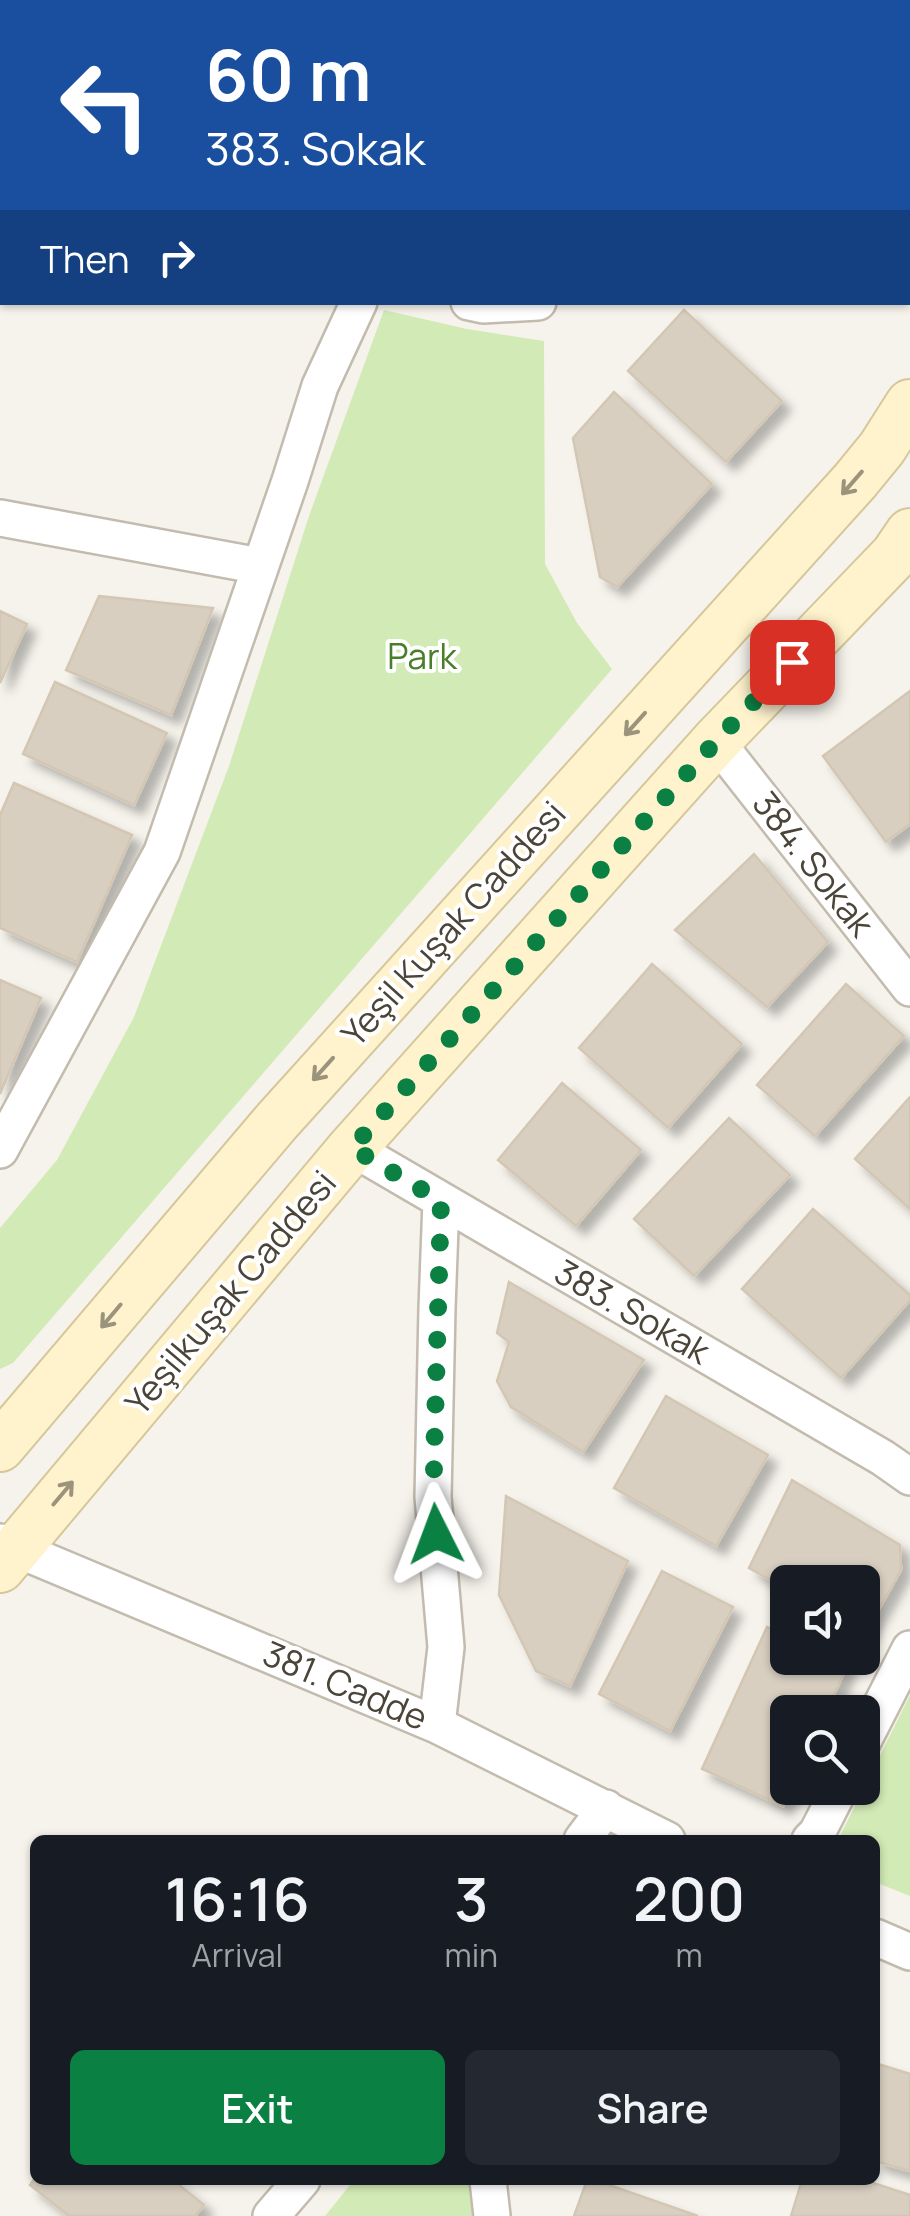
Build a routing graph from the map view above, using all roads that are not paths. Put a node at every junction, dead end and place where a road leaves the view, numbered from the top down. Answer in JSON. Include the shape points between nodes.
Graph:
{"nodes":[{"id":1,"x":358,"y":305,"type":"edge"},
{"id":2,"x":910,"y":404,"type":"edge"},
{"id":3,"x":0,"y":518,"type":"edge"},
{"id":4,"x":910,"y":533,"type":"edge"},
{"id":5,"x":260,"y":566,"type":"junction"},
{"id":6,"x":716,"y":741,"type":"junction"},
{"id":7,"x":910,"y":988,"type":"edge"},
{"id":8,"x":3,"y":1137,"type":"edge"},
{"id":9,"x":352,"y":1148,"type":"junction"},
{"id":10,"x":441,"y":1201,"type":"junction"},
{"id":11,"x":0,"y":1447,"type":"edge"},
{"id":12,"x":910,"y":1477,"type":"edge"},
{"id":13,"x":6,"y":1552,"type":"edge"},
{"id":14,"x":910,"y":1649,"type":"edge"},
{"id":15,"x":880,"y":1708,"type":"edge"},
{"id":16,"x":437,"y":1725,"type":"junction"},
{"id":17,"x":831,"y":1805,"type":"edge"},
{"id":18,"x":606,"y":1808,"type":"junction"},
{"id":19,"x":586,"y":1835,"type":"edge"},
{"id":20,"x":657,"y":1835,"type":"edge"},
{"id":21,"x":815,"y":1835,"type":"edge"},
{"id":22,"x":880,"y":1939,"type":"edge"},
{"id":23,"x":910,"y":1952,"type":"edge"},
{"id":24,"x":298,"y":2185,"type":"edge"},
{"id":25,"x":489,"y":2185,"type":"edge"},
{"id":26,"x":270,"y":2216,"type":"edge"},
{"id":27,"x":492,"y":2216,"type":"edge"}],
"edges":[{"from":1,"to":5,"type":"street","via":[[320,386]]},
{"from":2,"to":11,"type":"main road","name":"Yeşil Kuşak Caddesi","one_way":true,"via":[[854,481],[277,1120]]},
{"from":3,"to":5,"type":"street"},
{"from":4,"to":6,"type":"main road","name":"Yeşilkuşak Caddesi"},
{"from":5,"to":8,"type":"street","via":[[162,852]]},
{"from":6,"to":7,"type":"street","name":"384. Sokak"},
{"from":6,"to":9,"type":"main road","name":"Yeşilkuşak Caddesi"},
{"from":9,"to":10,"type":"street","name":"383. Sokak"},
{"from":13,"to":9,"type":"main road","name":"Yeşilkuşak Caddesi","one_way":true},
{"from":10,"to":12,"type":"street","name":"383. Sokak"},
{"from":10,"to":16,"type":"street","via":[[434,1497],[446,1647]]},
{"from":13,"to":16,"type":"street","name":"381. Cadde"},
{"from":14,"to":15,"type":"street"},
{"from":16,"to":18,"type":"street","name":"381. Cadde"},
{"from":17,"to":21,"type":"street"},
{"from":18,"to":19,"type":"street"},
{"from":18,"to":20,"type":"street","name":"381. Cadde"},
{"from":22,"to":23,"type":"street"},
{"from":24,"to":26,"type":"street"},
{"from":25,"to":27,"type":"street"}]}
